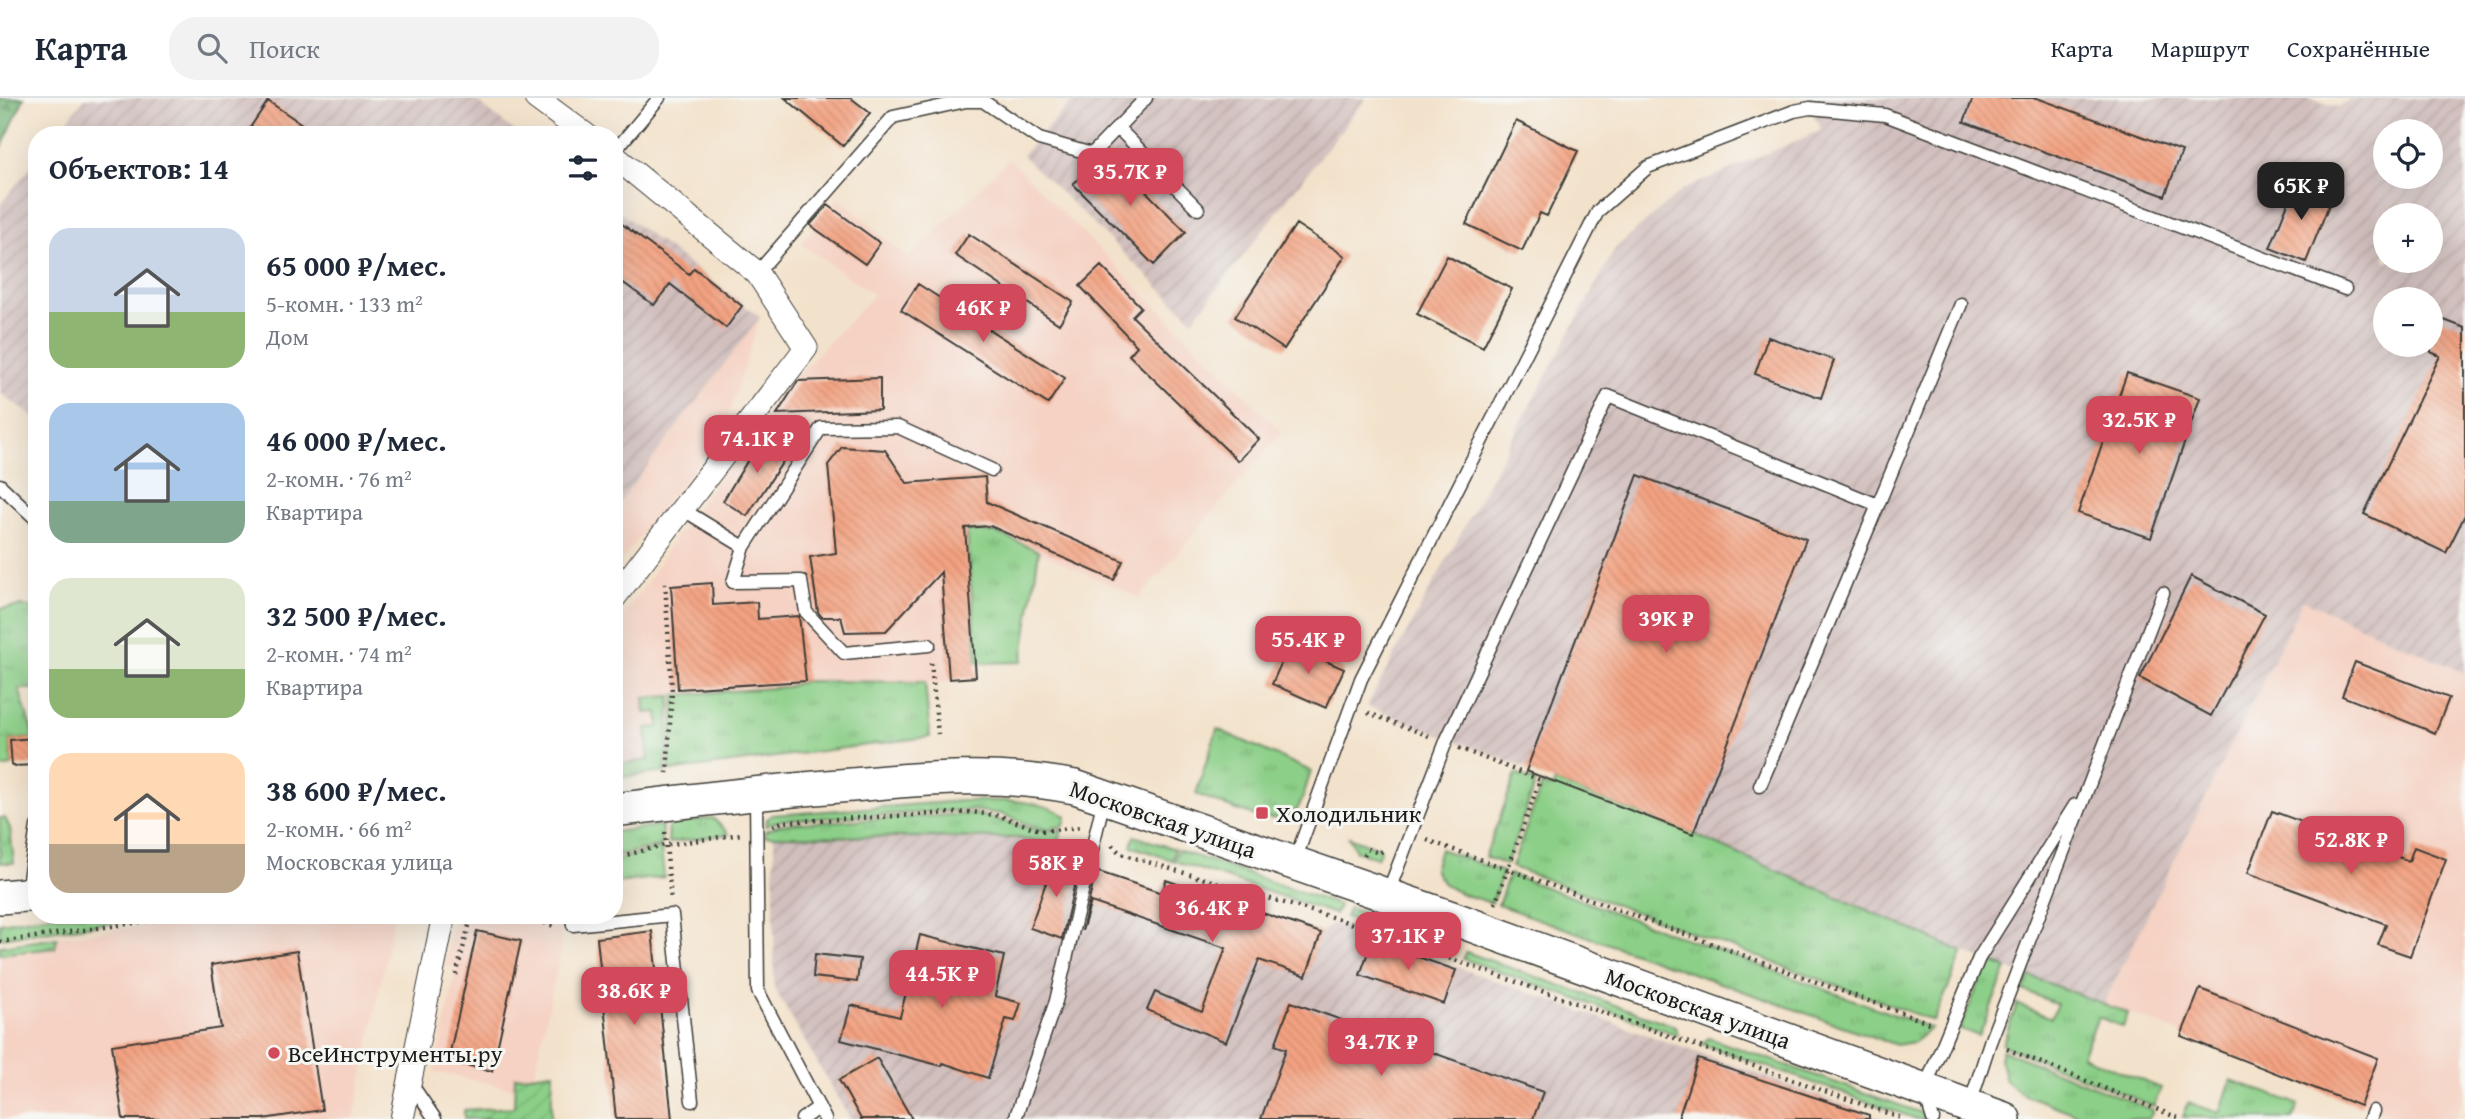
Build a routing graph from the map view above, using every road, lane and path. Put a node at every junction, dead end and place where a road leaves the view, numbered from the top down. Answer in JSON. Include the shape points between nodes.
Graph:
{"nodes":[{"id":1,"x":536,"y":98,"type":"edge"},
{"id":2,"x":659,"y":98,"type":"edge"},
{"id":3,"x":1146,"y":98,"type":"edge"},
{"id":4,"x":967,"y":99,"type":"edge"},
{"id":5,"x":574,"y":126,"type":"edge"},
{"id":6,"x":1117,"y":127,"type":"junction"},
{"id":7,"x":623,"y":143,"type":"edge"},
{"id":8,"x":623,"y":161,"type":"edge"},
{"id":9,"x":1198,"y":209,"type":"dead end"},
{"id":10,"x":757,"y":273,"type":"junction"},
{"id":11,"x":2346,"y":289,"type":"dead end"},
{"id":12,"x":1961,"y":304,"type":"dead end"},
{"id":13,"x":992,"y":470,"type":"dead end"},
{"id":14,"x":0,"y":485,"type":"edge"},
{"id":15,"x":1878,"y":505,"type":"junction"},
{"id":16,"x":682,"y":509,"type":"junction"},
{"id":17,"x":28,"y":511,"type":"edge"},
{"id":18,"x":744,"y":547,"type":"junction"},
{"id":19,"x":665,"y":583,"type":"dead end"},
{"id":20,"x":623,"y":586,"type":"edge"},
{"id":21,"x":2163,"y":593,"type":"dead end"},
{"id":22,"x":929,"y":645,"type":"joint"},
{"id":23,"x":1351,"y":706,"type":"junction"},
{"id":24,"x":938,"y":734,"type":"dead end"},
{"id":25,"x":1446,"y":743,"type":"junction"},
{"id":26,"x":667,"y":773,"type":"dead end"},
{"id":27,"x":2090,"y":781,"type":"junction"},
{"id":28,"x":1760,"y":786,"type":"dead end"},
{"id":29,"x":756,"y":792,"type":"junction"},
{"id":30,"x":1104,"y":796,"type":"junction"},
{"id":31,"x":623,"y":809,"type":"edge"},
{"id":32,"x":665,"y":824,"type":"dead end"},
{"id":33,"x":1097,"y":830,"type":"junction"},
{"id":34,"x":757,"y":832,"type":"junction"},
{"id":35,"x":1410,"y":833,"type":"junction"},
{"id":36,"x":665,"y":845,"type":"junction"},
{"id":37,"x":623,"y":856,"type":"edge"},
{"id":38,"x":1294,"y":863,"type":"junction"},
{"id":39,"x":28,"y":865,"type":"edge"},
{"id":40,"x":1508,"y":869,"type":"junction"},
{"id":41,"x":21,"y":895,"type":"edge"},
{"id":42,"x":1387,"y":896,"type":"junction"},
{"id":43,"x":1495,"y":904,"type":"dead end"},
{"id":44,"x":672,"y":915,"type":"junction"},
{"id":45,"x":623,"y":917,"type":"edge"},
{"id":46,"x":126,"y":924,"type":"edge"},
{"id":47,"x":442,"y":924,"type":"edge"},
{"id":48,"x":0,"y":942,"type":"edge"},
{"id":49,"x":1948,"y":1030,"type":"junction"},
{"id":50,"x":1990,"y":1042,"type":"junction"},
{"id":51,"x":410,"y":1082,"type":"junction"},
{"id":52,"x":692,"y":1101,"type":"dead end"},
{"id":53,"x":1928,"y":1105,"type":"edge"},
{"id":54,"x":1969,"y":1107,"type":"junction"},
{"id":55,"x":822,"y":1113,"type":"edge"},
{"id":56,"x":402,"y":1119,"type":"edge"},
{"id":57,"x":435,"y":1119,"type":"edge"},
{"id":58,"x":802,"y":1119,"type":"edge"},
{"id":59,"x":1015,"y":1119,"type":"edge"},
{"id":60,"x":1903,"y":1119,"type":"edge"},
{"id":61,"x":2004,"y":1119,"type":"edge"},
{"id":62,"x":2181,"y":1119,"type":"edge"}],
"edges":[{"from":1,"to":5,"type":"street"},
{"from":2,"to":7,"type":"lane"},
{"from":3,"to":6,"type":"lane"},
{"from":4,"to":6,"type":"lane","via":[[983,101],[1039,139],[1091,154]]},
{"from":4,"to":10,"type":"lane","via":[[893,117]]},
{"from":6,"to":9,"type":"lane"},
{"from":8,"to":10,"type":"street"},
{"from":10,"to":16,"type":"street","via":[[806,348]]},
{"from":11,"to":23,"type":"lane","via":[[1885,115],[1810,108],[1794,111],[1648,167],[1598,211],[1360,679]]},
{"from":12,"to":15,"type":"lane"},
{"from":13,"to":18,"type":"lane","via":[[898,427],[821,428]]},
{"from":14,"to":17,"type":"lane"},
{"from":15,"to":25,"type":"lane","via":[[1608,396]]},
{"from":15,"to":28,"type":"lane"},
{"from":16,"to":18,"type":"lane"},
{"from":16,"to":20,"type":"street"},
{"from":18,"to":22,"type":"lane","via":[[733,582],[802,581],[806,612],[844,653]]},
{"from":19,"to":26,"type":"path","via":[[672,691]]},
{"from":21,"to":27,"type":"lane"},
{"from":22,"to":24,"type":"path"},
{"from":23,"to":25,"type":"path"},
{"from":23,"to":38,"type":"lane"},
{"from":25,"to":35,"type":"lane"},
{"from":25,"to":40,"type":"path","via":[[1540,780]]},
{"from":27,"to":49,"type":"lane","via":[[1979,958]]},
{"from":27,"to":50,"type":"lane"},
{"from":29,"to":30,"type":"main road","name":"Московская улица","via":[[986,776],[1046,781]]},
{"from":29,"to":31,"type":"main road","name":"Московская улица"},
{"from":29,"to":34,"type":"lane"},
{"from":30,"to":33,"type":"lane"},
{"from":30,"to":38,"type":"main road","name":"Московская улица"},
{"from":32,"to":36,"type":"path"},
{"from":33,"to":34,"type":"path","via":[[1077,825],[1042,831],[972,812],[782,822]]},
{"from":33,"to":59,"type":"lane","via":[[1056,1001]]},
{"from":33,"to":60,"type":"path","via":[[1122,854],[1338,919]]},
{"from":34,"to":36,"type":"path"},
{"from":34,"to":55,"type":"lane","via":[[758,991]]},
{"from":35,"to":40,"type":"path"},
{"from":35,"to":42,"type":"lane"},
{"from":36,"to":37,"type":"path"},
{"from":36,"to":44,"type":"path"},
{"from":38,"to":42,"type":"main road","name":"Московская улица"},
{"from":39,"to":41,"type":"lane"},
{"from":40,"to":43,"type":"path"},
{"from":40,"to":49,"type":"path"},
{"from":42,"to":53,"type":"main road","name":"Московская улица"},
{"from":44,"to":45,"type":"lane"},
{"from":44,"to":52,"type":"lane"},
{"from":46,"to":48,"type":"path"},
{"from":47,"to":51,"type":"street"},
{"from":49,"to":53,"type":"lane"},
{"from":50,"to":54,"type":"lane"},
{"from":50,"to":62,"type":"path"},
{"from":51,"to":56,"type":"street"},
{"from":51,"to":57,"type":"lane"},
{"from":53,"to":54,"type":"main road","name":"Московская улица"},
{"from":54,"to":61,"type":"main road","name":"Московская улица"},
{"from":55,"to":58,"type":"lane"}]}
